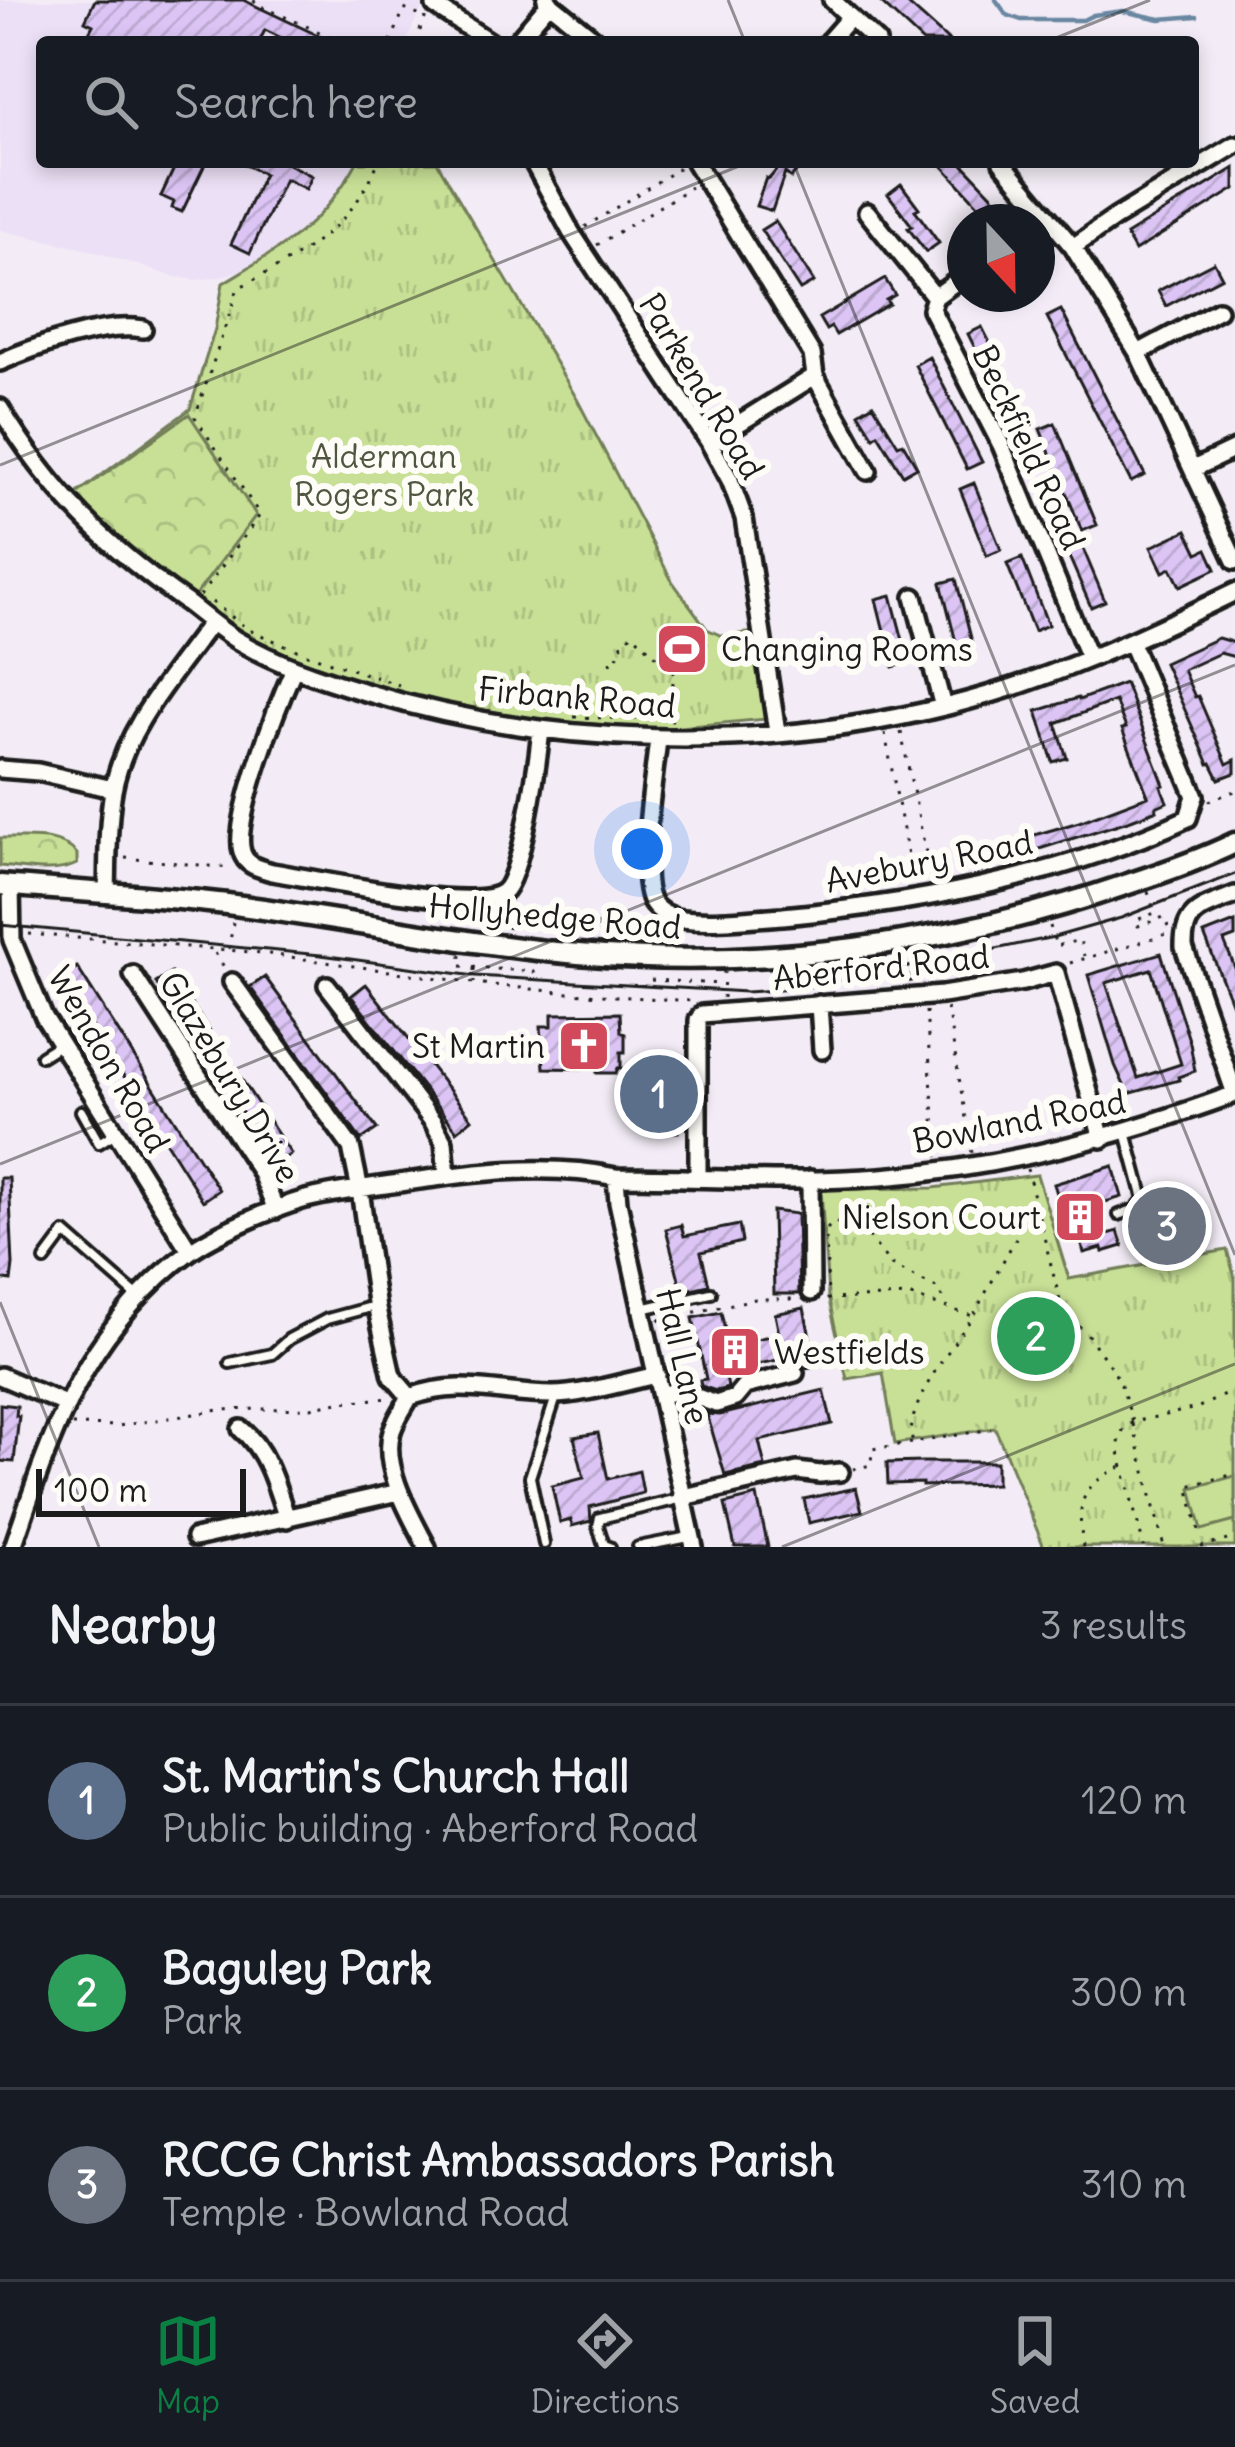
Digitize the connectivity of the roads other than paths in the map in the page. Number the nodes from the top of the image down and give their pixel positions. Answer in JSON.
{"nodes":[{"id":1,"x":832,"y":0,"type":"edge"},
{"id":2,"x":548,"y":1,"type":"edge"},
{"id":3,"x":430,"y":12,"type":"road end"},
{"id":4,"x":849,"y":18,"type":"junction"},
{"id":5,"x":478,"y":36,"type":"edge"},
{"id":6,"x":520,"y":36,"type":"edge"},
{"id":7,"x":588,"y":36,"type":"edge"},
{"id":8,"x":833,"y":36,"type":"edge"},
{"id":9,"x":870,"y":36,"type":"edge"},
{"id":10,"x":1235,"y":146,"type":"edge"},
{"id":11,"x":1199,"y":161,"type":"edge"},
{"id":12,"x":536,"y":168,"type":"edge"},
{"id":13,"x":701,"y":168,"type":"edge"},
{"id":14,"x":1006,"y":168,"type":"edge"},
{"id":15,"x":1181,"y":168,"type":"edge"},
{"id":16,"x":1031,"y":204,"type":"edge"},
{"id":17,"x":867,"y":212,"type":"dead end"},
{"id":18,"x":1055,"y":231,"type":"edge"},
{"id":19,"x":1073,"y":247,"type":"junction"},
{"id":20,"x":947,"y":288,"type":"edge"},
{"id":21,"x":935,"y":297,"type":"junction"},
{"id":22,"x":1218,"y":310,"type":"dead end"},
{"id":23,"x":142,"y":329,"type":"dead end"},
{"id":24,"x":1138,"y":353,"type":"junction"},
{"id":25,"x":0,"y":362,"type":"edge"},
{"id":26,"x":815,"y":376,"type":"junction"},
{"id":27,"x":0,"y":409,"type":"edge"},
{"id":28,"x":709,"y":442,"type":"junction"},
{"id":29,"x":1235,"y":449,"type":"edge"},
{"id":30,"x":1193,"y":469,"type":"junction"},
{"id":31,"x":868,"y":471,"type":"dead end"},
{"id":32,"x":1233,"y":552,"type":"edge"},
{"id":33,"x":1235,"y":592,"type":"edge"},
{"id":34,"x":914,"y":597,"type":"dead end"},
{"id":35,"x":212,"y":622,"type":"junction"},
{"id":36,"x":1131,"y":643,"type":"junction"},
{"id":37,"x":1089,"y":658,"type":"junction"},
{"id":38,"x":293,"y":668,"type":"junction"},
{"id":39,"x":943,"y":707,"type":"junction"},
{"id":40,"x":541,"y":730,"type":"junction"},
{"id":41,"x":777,"y":732,"type":"junction"},
{"id":42,"x":666,"y":739,"type":"junction"},
{"id":43,"x":0,"y":770,"type":"edge"},
{"id":44,"x":113,"y":789,"type":"junction"},
{"id":45,"x":1235,"y":842,"type":"edge"},
{"id":46,"x":5,"y":885,"type":"edge"},
{"id":47,"x":107,"y":894,"type":"junction"},
{"id":48,"x":1235,"y":895,"type":"edge"},
{"id":49,"x":7,"y":939,"type":"edge"},
{"id":50,"x":133,"y":975,"type":"dead end"},
{"id":51,"x":232,"y":982,"type":"road end"},
{"id":52,"x":327,"y":985,"type":"dead end"},
{"id":53,"x":819,"y":1004,"type":"junction"},
{"id":54,"x":61,"y":1043,"type":"junction"},
{"id":55,"x":822,"y":1051,"type":"dead end"},
{"id":56,"x":41,"y":1056,"type":"dead end"},
{"id":57,"x":1235,"y":1094,"type":"edge"},
{"id":58,"x":81,"y":1112,"type":"dead end"},
{"id":59,"x":116,"y":1132,"type":"junction"},
{"id":60,"x":1126,"y":1132,"type":"junction"},
{"id":61,"x":1102,"y":1139,"type":"junction"},
{"id":62,"x":447,"y":1176,"type":"junction"},
{"id":63,"x":616,"y":1177,"type":"junction"},
{"id":64,"x":698,"y":1177,"type":"junction"},
{"id":65,"x":810,"y":1179,"type":"junction"},
{"id":66,"x":360,"y":1190,"type":"junction"},
{"id":67,"x":276,"y":1210,"type":"junction"},
{"id":68,"x":1119,"y":1215,"type":"dead end"},
{"id":69,"x":190,"y":1251,"type":"junction"},
{"id":70,"x":45,"y":1259,"type":"dead end"},
{"id":71,"x":711,"y":1293,"type":"dead end"},
{"id":72,"x":810,"y":1296,"type":"road end"},
{"id":73,"x":140,"y":1298,"type":"junction"},
{"id":74,"x":376,"y":1305,"type":"junction"},
{"id":75,"x":644,"y":1316,"type":"junction"},
{"id":76,"x":230,"y":1363,"type":"dead end"},
{"id":77,"x":795,"y":1373,"type":"dead end"},
{"id":78,"x":657,"y":1375,"type":"junction"},
{"id":79,"x":0,"y":1376,"type":"edge"},
{"id":80,"x":661,"y":1393,"type":"junction"},
{"id":81,"x":556,"y":1396,"type":"junction"},
{"id":82,"x":410,"y":1397,"type":"junction"},
{"id":83,"x":67,"y":1405,"type":"junction"},
{"id":84,"x":241,"y":1429,"type":"dead end"},
{"id":85,"x":840,"y":1472,"type":"road end"},
{"id":86,"x":399,"y":1492,"type":"junction"},
{"id":87,"x":684,"y":1497,"type":"junction"},
{"id":88,"x":287,"y":1519,"type":"junction"},
{"id":89,"x":195,"y":1538,"type":"dead end"},
{"id":90,"x":693,"y":1542,"type":"edge"},
{"id":91,"x":544,"y":1544,"type":"edge"},
{"id":92,"x":14,"y":1547,"type":"edge"},
{"id":93,"x":427,"y":1547,"type":"edge"},
{"id":94,"x":610,"y":1547,"type":"edge"},
{"id":95,"x":638,"y":1547,"type":"edge"}],
"edges":[{"from":1,"to":4,"type":"street"},
{"from":2,"to":6,"type":"street"},
{"from":2,"to":7,"type":"street"},
{"from":3,"to":5,"type":"street"},
{"from":4,"to":8,"type":"street"},
{"from":4,"to":9,"type":"street"},
{"from":10,"to":11,"type":"street"},
{"from":12,"to":28,"type":"street","name":"Parkend Road"},
{"from":13,"to":26,"type":"street"},
{"from":14,"to":16,"type":"street"},
{"from":15,"to":19,"type":"street"},
{"from":17,"to":21,"type":"street"},
{"from":18,"to":19,"type":"street"},
{"from":19,"to":24,"type":"street"},
{"from":20,"to":21,"type":"street"},
{"from":21,"to":37,"type":"street","name":"Beckfield Road"},
{"from":22,"to":24,"type":"street"},
{"from":23,"to":25,"type":"street"},
{"from":24,"to":30,"type":"street"},
{"from":26,"to":28,"type":"street"},
{"from":26,"to":31,"type":"street"},
{"from":27,"to":35,"type":"street","name":"Firbank Road"},
{"from":28,"to":41,"type":"street","name":"Parkend Road"},
{"from":29,"to":30,"type":"street"},
{"from":30,"to":32,"type":"street"},
{"from":33,"to":36,"type":"street","name":"Firbank Road"},
{"from":34,"to":39,"type":"street"},
{"from":35,"to":38,"type":"street","name":"Firbank Road"},
{"from":35,"to":44,"type":"street"},
{"from":36,"to":37,"type":"street","name":"Firbank Road"},
{"from":36,"to":42,"type":"street","name":"Avebury Road"},
{"from":37,"to":39,"type":"street","name":"Firbank Road"},
{"from":38,"to":40,"type":"street","name":"Firbank Road"},
{"from":38,"to":40,"type":"street"},
{"from":39,"to":41,"type":"street","name":"Firbank Road"},
{"from":40,"to":42,"type":"street","name":"Firbank Road"},
{"from":41,"to":42,"type":"street","name":"Firbank Road"},
{"from":43,"to":44,"type":"street"},
{"from":44,"to":47,"type":"street"},
{"from":45,"to":47,"type":"street","name":"Hollyhedge Road"},
{"from":46,"to":47,"type":"street","name":"Hollyhedge Road"},
{"from":46,"to":49,"type":"street","name":"Wendon Road"},
{"from":48,"to":57,"type":"street"},
{"from":49,"to":54,"type":"street","name":"Wendon Road"},
{"from":50,"to":67,"type":"street","name":"Glazebury Drive"},
{"from":51,"to":66,"type":"street"},
{"from":52,"to":62,"type":"street"},
{"from":53,"to":55,"type":"street"},
{"from":53,"to":61,"type":"street","name":"Aberford Road"},
{"from":53,"to":64,"type":"street","name":"Aberford Road"},
{"from":54,"to":56,"type":"lane"},
{"from":54,"to":59,"type":"street","name":"Wendon Road"},
{"from":57,"to":60,"type":"street","name":"Bowland Road"},
{"from":58,"to":59,"type":"lane"},
{"from":59,"to":69,"type":"street","name":"Wendon Road"},
{"from":60,"to":61,"type":"street","name":"Bowland Road"},
{"from":60,"to":68,"type":"lane"},
{"from":61,"to":65,"type":"street","name":"Bowland Road"},
{"from":62,"to":63,"type":"street","name":"Bowland Road"},
{"from":62,"to":66,"type":"street","name":"Bowland Road"},
{"from":63,"to":64,"type":"street","name":"Bowland Road"},
{"from":63,"to":75,"type":"street","name":"Hall Lane"},
{"from":64,"to":65,"type":"street","name":"Bowland Road"},
{"from":65,"to":72,"type":"street"},
{"from":66,"to":67,"type":"street","name":"Bowland Road"},
{"from":66,"to":74,"type":"street"},
{"from":67,"to":69,"type":"street","name":"Bowland Road"},
{"from":69,"to":73,"type":"street","name":"Bowland Road"},
{"from":70,"to":73,"type":"lane"},
{"from":71,"to":75,"type":"lane"},
{"from":73,"to":83,"type":"street","name":"Bowland Road"},
{"from":74,"to":76,"type":"lane"},
{"from":74,"to":82,"type":"street"},
{"from":75,"to":78,"type":"street","name":"Hall Lane"},
{"from":77,"to":80,"type":"street"},
{"from":78,"to":80,"type":"street","name":"Hall Lane"},
{"from":78,"to":81,"type":"street"},
{"from":79,"to":83,"type":"street"},
{"from":80,"to":87,"type":"street","name":"Hall Lane"},
{"from":81,"to":82,"type":"street"},
{"from":81,"to":91,"type":"lane"},
{"from":82,"to":86,"type":"street"},
{"from":83,"to":92,"type":"street","name":"Bowland Road"},
{"from":84,"to":88,"type":"street"},
{"from":85,"to":87,"type":"street"},
{"from":86,"to":88,"type":"street"},
{"from":86,"to":93,"type":"street"},
{"from":87,"to":90,"type":"street","name":"Hall Lane"},
{"from":87,"to":94,"type":"lane"},
{"from":88,"to":89,"type":"street"},
{"from":90,"to":95,"type":"lane"}]}
